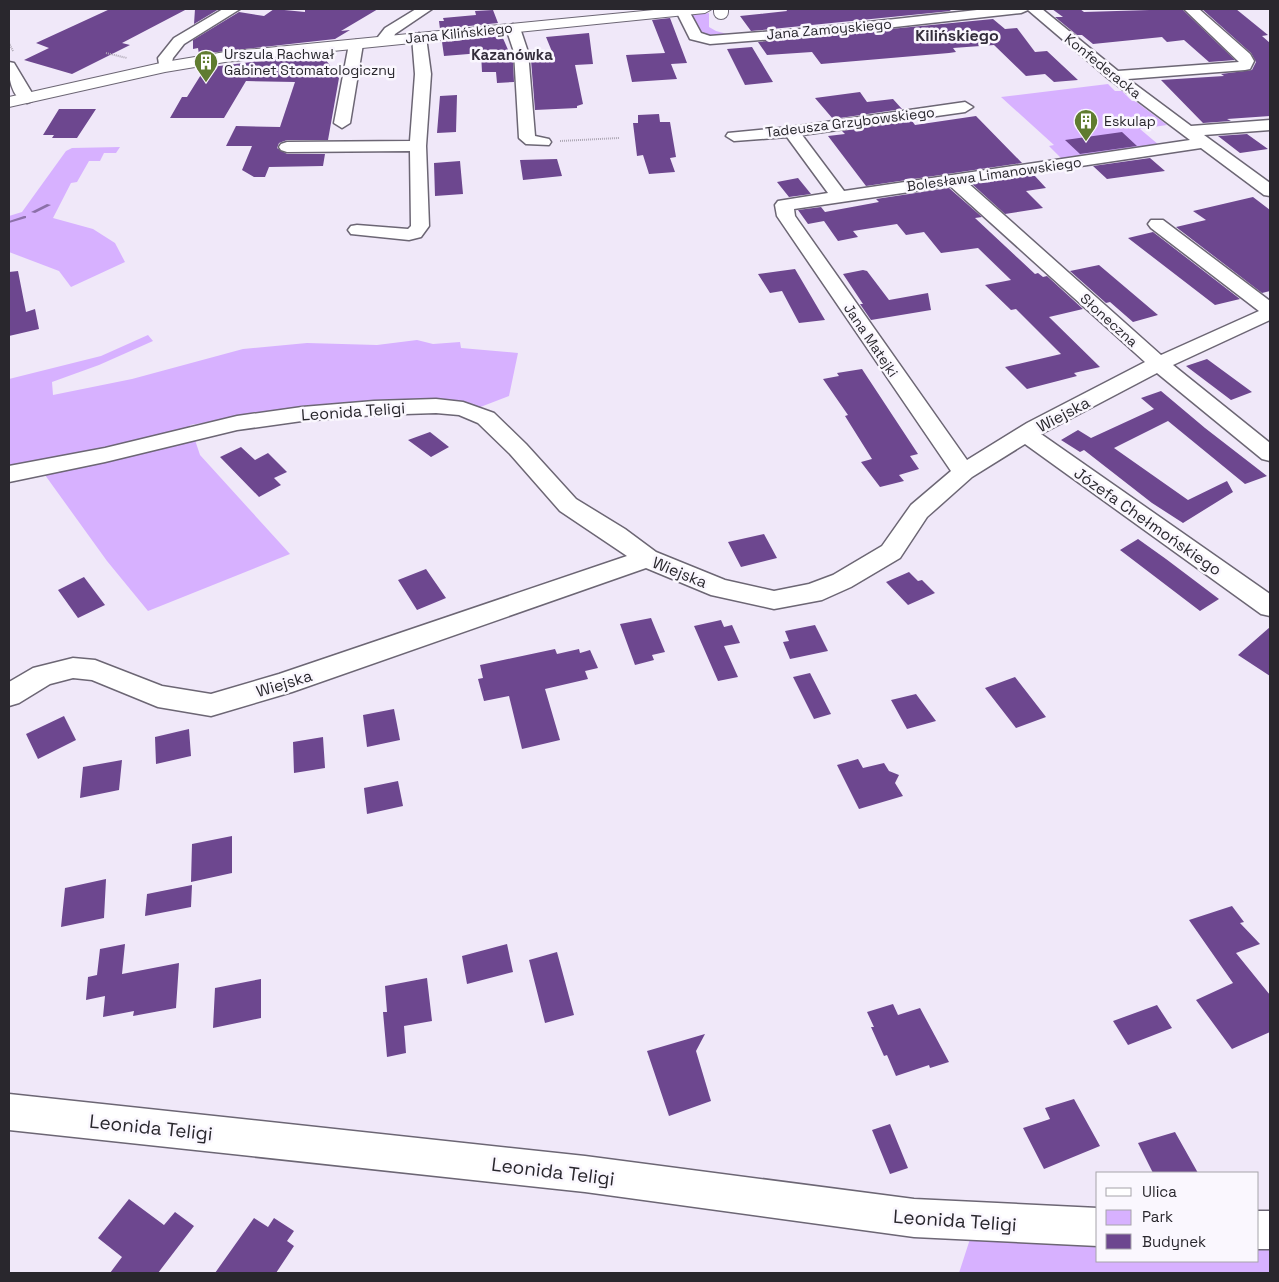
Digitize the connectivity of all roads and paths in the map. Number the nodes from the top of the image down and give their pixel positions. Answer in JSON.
{"nodes":[{"id":1,"x":232,"y":9,"type":"edge"},
{"id":2,"x":425,"y":9,"type":"edge"},
{"id":3,"x":1021,"y":9,"type":"edge"},
{"id":4,"x":1034,"y":9,"type":"edge"},
{"id":5,"x":1191,"y":9,"type":"edge"},
{"id":6,"x":694,"y":10,"type":"edge"},
{"id":7,"x":513,"y":28,"type":"junction"},
{"id":8,"x":419,"y":37,"type":"junction"},
{"id":9,"x":386,"y":41,"type":"junction"},
{"id":10,"x":356,"y":44,"type":"junction"},
{"id":11,"x":9,"y":66,"type":"edge"},
{"id":12,"x":165,"y":67,"type":"junction"},
{"id":13,"x":1114,"y":76,"type":"junction"},
{"id":14,"x":27,"y":98,"type":"junction"},
{"id":15,"x":9,"y":102,"type":"edge"},
{"id":16,"x":965,"y":107,"type":"dead end"},
{"id":17,"x":342,"y":123,"type":"dead end"},
{"id":18,"x":1270,"y":125,"type":"edge"},
{"id":19,"x":1186,"y":131,"type":"junction"},
{"id":20,"x":791,"y":132,"type":"junction"},
{"id":21,"x":734,"y":136,"type":"dead end"},
{"id":22,"x":619,"y":138,"type":"dead end"},
{"id":23,"x":535,"y":140,"type":"joint"},
{"id":24,"x":1204,"y":144,"type":"junction"},
{"id":25,"x":418,"y":146,"type":"junction"},
{"id":26,"x":287,"y":148,"type":"dead end"},
{"id":27,"x":954,"y":180,"type":"junction"},
{"id":28,"x":1270,"y":191,"type":"edge"},
{"id":29,"x":840,"y":197,"type":"junction"},
{"id":30,"x":784,"y":205,"type":"joint"},
{"id":31,"x":1157,"y":224,"type":"dead end"},
{"id":32,"x":357,"y":230,"type":"dead end"},
{"id":33,"x":1270,"y":311,"type":"edge"},
{"id":34,"x":1158,"y":364,"type":"junction"},
{"id":35,"x":1026,"y":434,"type":"junction"},
{"id":36,"x":1270,"y":454,"type":"edge"},
{"id":37,"x":964,"y":472,"type":"junction"},
{"id":38,"x":9,"y":474,"type":"edge"},
{"id":39,"x":647,"y":558,"type":"junction"},
{"id":40,"x":1270,"y":607,"type":"edge"},
{"id":41,"x":9,"y":695,"type":"edge"},
{"id":42,"x":9,"y":1112,"type":"edge"},
{"id":43,"x":1096,"y":1227,"type":"edge"}],
"edges":[{"from":1,"to":12,"type":"street"},
{"from":2,"to":9,"type":"street"},
{"from":3,"to":6,"type":"street","name":"Jana Zamoyskiego"},
{"from":4,"to":13,"type":"street","name":"Konfederacka"},
{"from":5,"to":13,"type":"street"},
{"from":6,"to":7,"type":"street","name":"Jana Kilińskiego"},
{"from":7,"to":8,"type":"street","name":"Jana Kilińskiego"},
{"from":7,"to":23,"type":"street"},
{"from":8,"to":9,"type":"street","name":"Jana Kilińskiego"},
{"from":8,"to":25,"type":"street"},
{"from":9,"to":10,"type":"street","name":"Jana Kilińskiego"},
{"from":10,"to":12,"type":"street","name":"Jana Kilińskiego"},
{"from":10,"to":17,"type":"street"},
{"from":11,"to":14,"type":"street"},
{"from":12,"to":14,"type":"street","name":"Jana Kilińskiego"},
{"from":13,"to":19,"type":"street","name":"Konfederacka"},
{"from":14,"to":15,"type":"street","name":"Jana Kilińskiego"},
{"from":16,"to":20,"type":"street","name":"Tadeusza Grzybowskiego"},
{"from":18,"to":19,"type":"street"},
{"from":19,"to":24,"type":"street","name":"Konfederacka"},
{"from":20,"to":21,"type":"street","name":"Tadeusza Grzybowskiego"},
{"from":20,"to":29,"type":"street"},
{"from":22,"to":23,"type":"path"},
{"from":24,"to":27,"type":"street","name":"Bolesława Limanowskiego"},
{"from":24,"to":28,"type":"street","name":"Konfederacka"},
{"from":25,"to":26,"type":"street"},
{"from":25,"to":32,"type":"street"},
{"from":27,"to":29,"type":"street","name":"Bolesława Limanowskiego"},
{"from":27,"to":34,"type":"street","name":"Słoneczna"},
{"from":29,"to":30,"type":"street","name":"Bolesława Limanowskiego"},
{"from":30,"to":37,"type":"street","name":"Jana Matejki"},
{"from":31,"to":33,"type":"street"},
{"from":33,"to":34,"type":"street","name":"Wiejska"},
{"from":34,"to":35,"type":"street","name":"Wiejska"},
{"from":34,"to":36,"type":"street","name":"Słoneczna"},
{"from":35,"to":37,"type":"street","name":"Wiejska"},
{"from":35,"to":40,"type":"street","name":"Józefa Chełmońskiego"},
{"from":37,"to":39,"type":"street","name":"Wiejska"},
{"from":38,"to":39,"type":"street","name":"Leonida Teligi"},
{"from":39,"to":41,"type":"street","name":"Wiejska"},
{"from":42,"to":43,"type":"street","name":"Leonida Teligi"}]}
